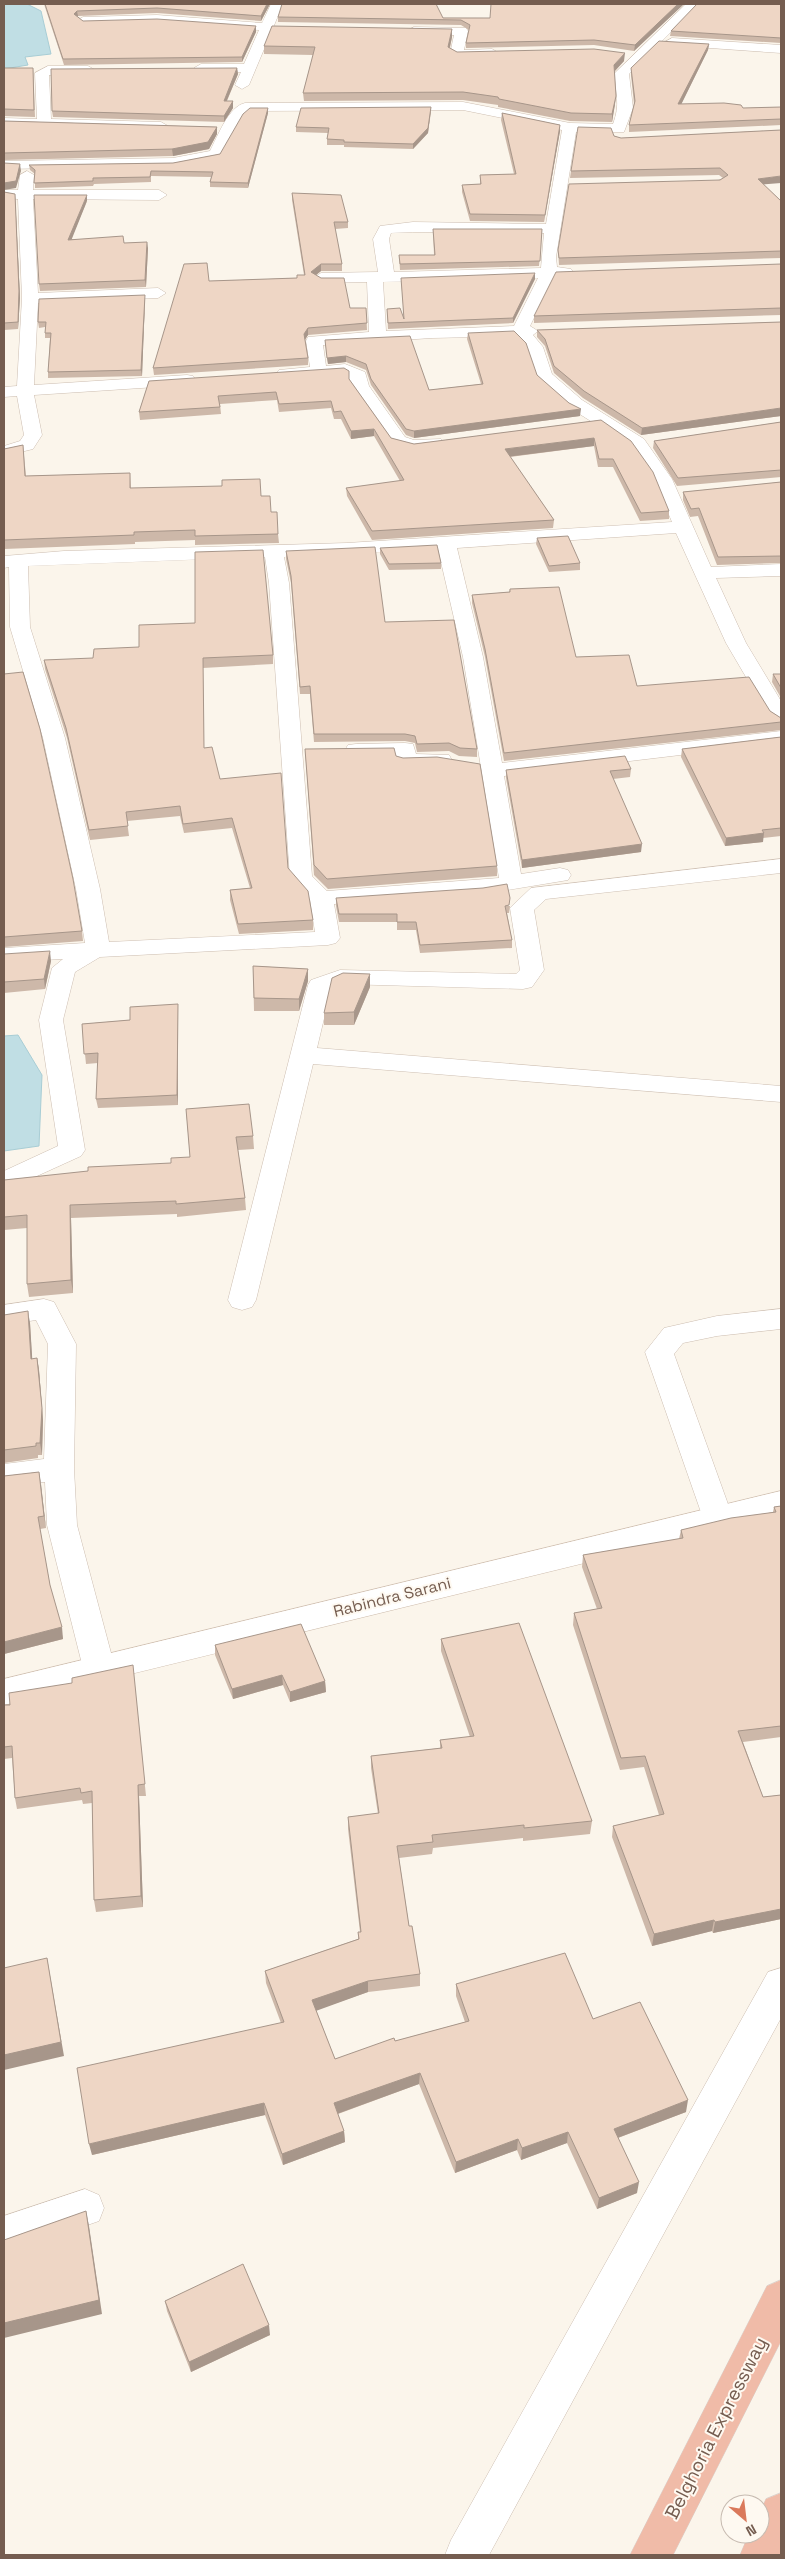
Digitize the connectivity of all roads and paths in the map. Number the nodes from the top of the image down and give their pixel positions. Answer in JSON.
{"nodes":[{"id":1,"x":132,"y":4,"type":"edge"},
{"id":2,"x":277,"y":4,"type":"edge"},
{"id":3,"x":693,"y":4,"type":"edge"},
{"id":4,"x":141,"y":19,"type":"junction"},
{"id":5,"x":83,"y":21,"type":"edge"},
{"id":6,"x":271,"y":28,"type":"junction"},
{"id":7,"x":398,"y":31,"type":"edge"},
{"id":8,"x":656,"y":41,"type":"junction"},
{"id":9,"x":781,"y":49,"type":"edge"},
{"id":10,"x":504,"y":52,"type":"edge"},
{"id":11,"x":623,"y":55,"type":"edge"},
{"id":12,"x":638,"y":57,"type":"junction"},
{"id":13,"x":250,"y":68,"type":"junction"},
{"id":14,"x":106,"y":69,"type":"edge"},
{"id":15,"x":182,"y":69,"type":"edge"},
{"id":16,"x":245,"y":107,"type":"junction"},
{"id":17,"x":4,"y":122,"type":"edge"},
{"id":18,"x":44,"y":122,"type":"junction"},
{"id":19,"x":171,"y":126,"type":"edge"},
{"id":20,"x":570,"y":127,"type":"junction"},
{"id":21,"x":210,"y":128,"type":"edge"},
{"id":22,"x":230,"y":128,"type":"junction"},
{"id":23,"x":4,"y":165,"type":"edge"},
{"id":24,"x":29,"y":165,"type":"junction"},
{"id":25,"x":4,"y":194,"type":"edge"},
{"id":26,"x":25,"y":194,"type":"junction"},
{"id":27,"x":159,"y":195,"type":"dead end"},
{"id":28,"x":553,"y":229,"type":"junction"},
{"id":29,"x":549,"y":272,"type":"junction"},
{"id":30,"x":579,"y":272,"type":"edge"},
{"id":31,"x":381,"y":277,"type":"junction"},
{"id":32,"x":321,"y":278,"type":"edge"},
{"id":33,"x":158,"y":293,"type":"dead end"},
{"id":34,"x":30,"y":298,"type":"junction"},
{"id":35,"x":549,"y":330,"type":"edge"},
{"id":36,"x":520,"y":331,"type":"junction"},
{"id":37,"x":378,"y":337,"type":"junction"},
{"id":38,"x":319,"y":372,"type":"junction"},
{"id":39,"x":270,"y":375,"type":"edge"},
{"id":40,"x":201,"y":379,"type":"edge"},
{"id":41,"x":25,"y":391,"type":"junction"},
{"id":42,"x":4,"y":392,"type":"edge"},
{"id":43,"x":604,"y":420,"type":"junction"},
{"id":44,"x":576,"y":423,"type":"edge"},
{"id":45,"x":450,"y":441,"type":"edge"},
{"id":46,"x":657,"y":441,"type":"edge"},
{"id":47,"x":638,"y":444,"type":"junction"},
{"id":48,"x":4,"y":451,"type":"edge"},
{"id":49,"x":688,"y":492,"type":"edge"},
{"id":50,"x":669,"y":494,"type":"junction"},
{"id":51,"x":683,"y":527,"type":"junction"},
{"id":52,"x":446,"y":543,"type":"junction"},
{"id":53,"x":274,"y":552,"type":"junction"},
{"id":54,"x":11,"y":561,"type":"edge"},
{"id":55,"x":781,"y":570,"type":"edge"},
{"id":56,"x":704,"y":574,"type":"junction"},
{"id":57,"x":781,"y":673,"type":"edge"},
{"id":58,"x":756,"y":676,"type":"junction"},
{"id":59,"x":781,"y":718,"type":"edge"},
{"id":60,"x":781,"y":737,"type":"edge"},
{"id":61,"x":338,"y":750,"type":"edge"},
{"id":62,"x":479,"y":766,"type":"junction"},
{"id":63,"x":781,"y":848,"type":"edge"},
{"id":64,"x":781,"y":866,"type":"edge"},
{"id":65,"x":511,"y":883,"type":"junction"},
{"id":66,"x":321,"y":898,"type":"junction"},
{"id":67,"x":98,"y":948,"type":"junction"},
{"id":68,"x":4,"y":955,"type":"edge"},
{"id":69,"x":302,"y":1055,"type":"junction"},
{"id":70,"x":781,"y":1094,"type":"edge"},
{"id":71,"x":4,"y":1182,"type":"edge"},
{"id":72,"x":242,"y":1300,"type":"dead end"},
{"id":73,"x":4,"y":1315,"type":"edge"},
{"id":74,"x":781,"y":1319,"type":"edge"},
{"id":75,"x":59,"y":1469,"type":"junction"},
{"id":76,"x":4,"y":1475,"type":"edge"},
{"id":77,"x":781,"y":1503,"type":"edge"},
{"id":78,"x":718,"y":1518,"type":"junction"},
{"id":79,"x":99,"y":1668,"type":"junction"},
{"id":80,"x":4,"y":1692,"type":"edge"},
{"id":81,"x":781,"y":1984,"type":"edge"},
{"id":82,"x":85,"y":2208,"type":"dead end"},
{"id":83,"x":4,"y":2235,"type":"edge"},
{"id":84,"x":781,"y":2300,"type":"edge"},
{"id":85,"x":781,"y":2514,"type":"edge"},
{"id":86,"x":466,"y":2555,"type":"edge"},
{"id":87,"x":651,"y":2555,"type":"edge"},
{"id":88,"x":762,"y":2555,"type":"edge"}],
"edges":[{"from":1,"to":4,"type":"street"},
{"from":2,"to":6,"type":"street"},
{"from":3,"to":8,"type":"street"},
{"from":4,"to":5,"type":"street"},
{"from":4,"to":6,"type":"street"},
{"from":6,"to":13,"type":"street"},
{"from":7,"to":10,"type":"street"},
{"from":8,"to":9,"type":"street"},
{"from":8,"to":12,"type":"street"},
{"from":11,"to":12,"type":"street"},
{"from":12,"to":20,"type":"street"},
{"from":13,"to":15,"type":"street"},
{"from":13,"to":16,"type":"street"},
{"from":14,"to":18,"type":"street"},
{"from":16,"to":20,"type":"street"},
{"from":16,"to":22,"type":"street"},
{"from":17,"to":18,"type":"street"},
{"from":18,"to":19,"type":"street"},
{"from":20,"to":28,"type":"street"},
{"from":21,"to":22,"type":"street"},
{"from":22,"to":24,"type":"street"},
{"from":23,"to":24,"type":"street"},
{"from":24,"to":26,"type":"street"},
{"from":25,"to":26,"type":"street"},
{"from":26,"to":27,"type":"street"},
{"from":26,"to":34,"type":"street"},
{"from":28,"to":29,"type":"street"},
{"from":28,"to":31,"type":"street"},
{"from":29,"to":30,"type":"street"},
{"from":29,"to":31,"type":"street"},
{"from":29,"to":36,"type":"street"},
{"from":31,"to":32,"type":"street"},
{"from":31,"to":37,"type":"street"},
{"from":33,"to":34,"type":"street"},
{"from":34,"to":41,"type":"street"},
{"from":35,"to":36,"type":"street"},
{"from":36,"to":37,"type":"street"},
{"from":36,"to":43,"type":"street"},
{"from":37,"to":38,"type":"street"},
{"from":38,"to":39,"type":"street"},
{"from":38,"to":45,"type":"street"},
{"from":40,"to":41,"type":"street"},
{"from":41,"to":42,"type":"street"},
{"from":41,"to":48,"type":"street"},
{"from":43,"to":44,"type":"street"},
{"from":43,"to":47,"type":"street"},
{"from":46,"to":47,"type":"street"},
{"from":47,"to":50,"type":"street"},
{"from":49,"to":50,"type":"street"},
{"from":50,"to":51,"type":"street"},
{"from":51,"to":52,"type":"street"},
{"from":51,"to":56,"type":"street"},
{"from":52,"to":53,"type":"street"},
{"from":52,"to":62,"type":"street"},
{"from":53,"to":54,"type":"street"},
{"from":53,"to":66,"type":"street"},
{"from":54,"to":67,"type":"street"},
{"from":55,"to":56,"type":"street"},
{"from":56,"to":58,"type":"street"},
{"from":57,"to":58,"type":"street"},
{"from":58,"to":59,"type":"street"},
{"from":60,"to":62,"type":"street"},
{"from":61,"to":62,"type":"street"},
{"from":62,"to":65,"type":"street"},
{"from":63,"to":65,"type":"street"},
{"from":64,"to":69,"type":"street"},
{"from":65,"to":66,"type":"street"},
{"from":66,"to":67,"type":"street"},
{"from":67,"to":68,"type":"street"},
{"from":67,"to":71,"type":"street"},
{"from":69,"to":70,"type":"street"},
{"from":69,"to":72,"type":"street"},
{"from":73,"to":75,"type":"street"},
{"from":74,"to":78,"type":"street"},
{"from":75,"to":76,"type":"street"},
{"from":75,"to":79,"type":"street"},
{"from":77,"to":78,"type":"street","name":"Rabindra Sarani"},
{"from":78,"to":79,"type":"street","name":"Rabindra Sarani"},
{"from":79,"to":80,"type":"street","name":"Rabindra Sarani"},
{"from":81,"to":86,"type":"street"},
{"from":82,"to":83,"type":"street"},
{"from":84,"to":87,"type":"highway","name":"Belghoria Expressway"},
{"from":85,"to":88,"type":"highway"}]}
